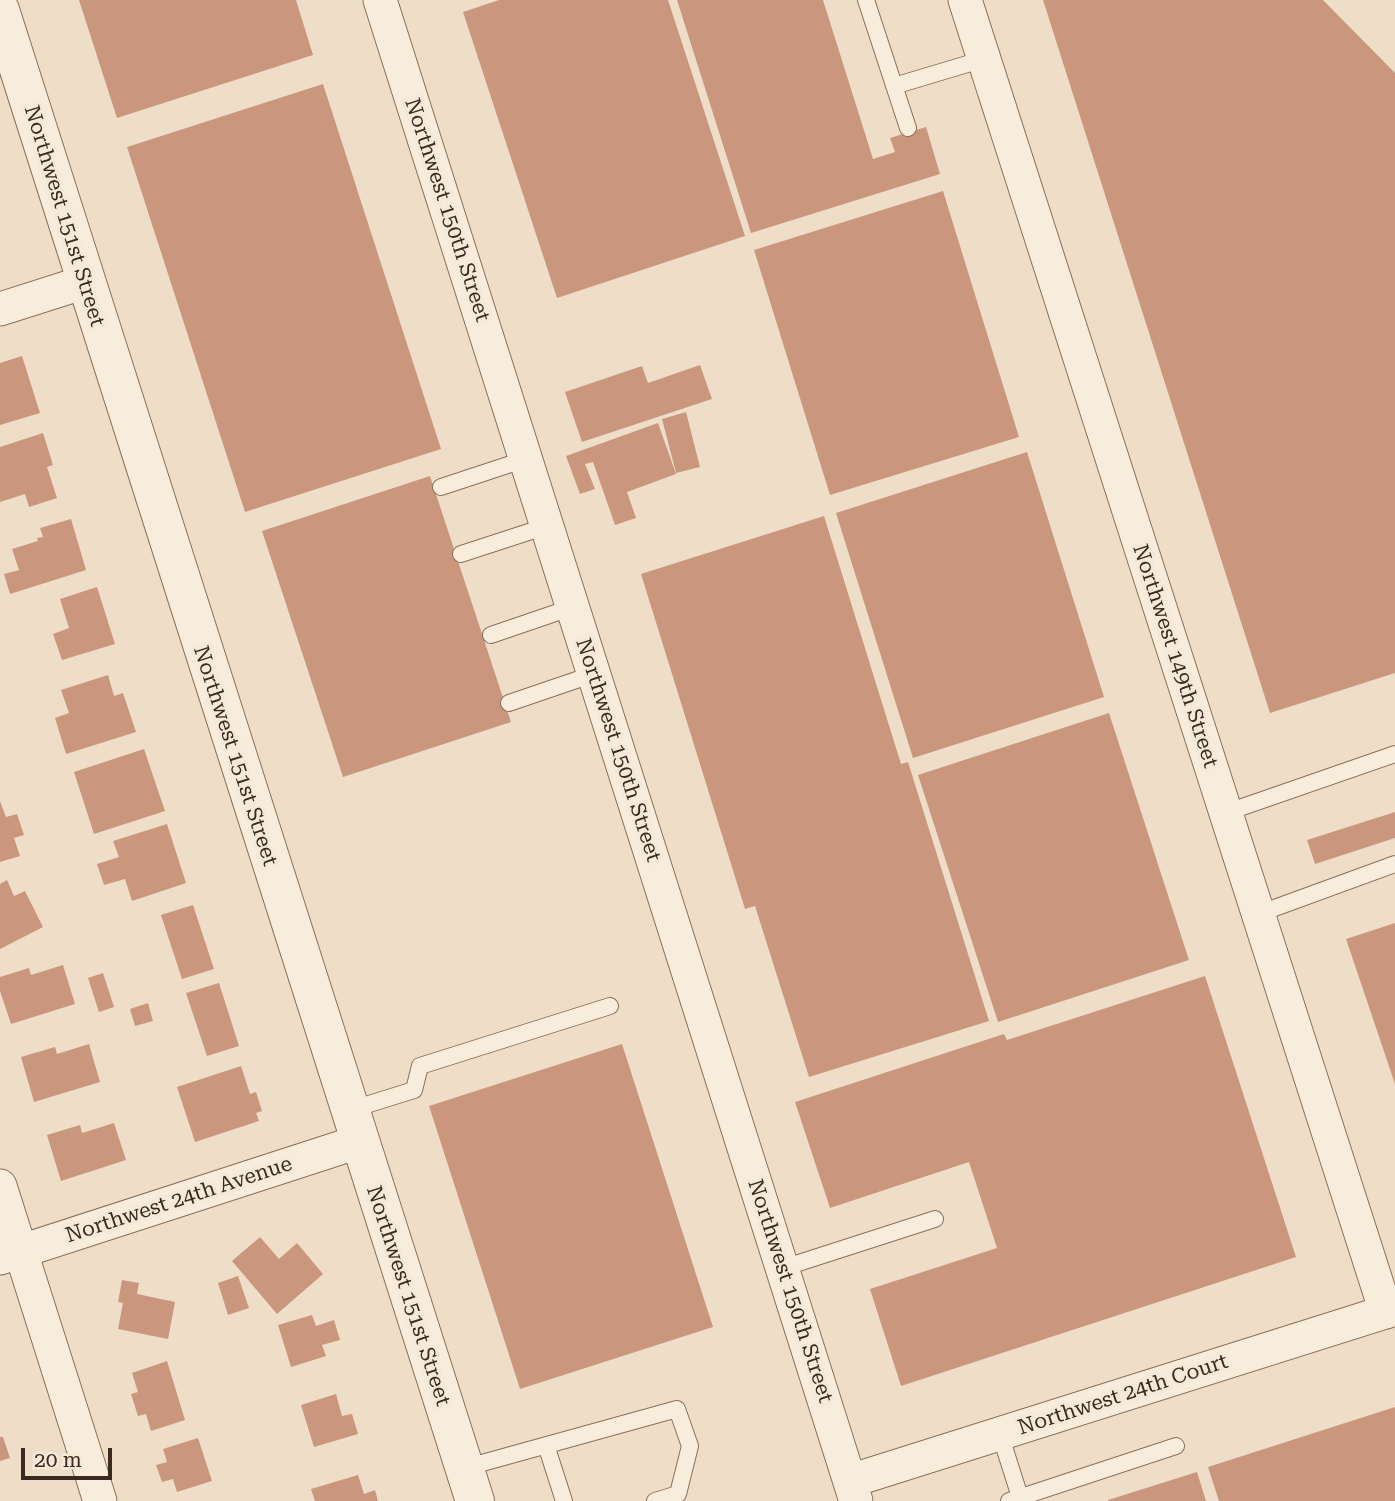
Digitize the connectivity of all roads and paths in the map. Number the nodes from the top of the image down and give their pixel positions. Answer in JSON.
{"nodes":[{"id":1,"x":380,"y":0,"type":"edge"},
{"id":2,"x":866,"y":0,"type":"edge"},
{"id":3,"x":965,"y":0,"type":"edge"},
{"id":4,"x":0,"y":10,"type":"edge"},
{"id":5,"x":984,"y":59,"type":"junction"},
{"id":6,"x":894,"y":86,"type":"junction"},
{"id":7,"x":908,"y":128,"type":"dead end"},
{"id":8,"x":85,"y":282,"type":"junction"},
{"id":9,"x":0,"y":309,"type":"edge"},
{"id":10,"x":526,"y":458,"type":"junction"},
{"id":11,"x":441,"y":487,"type":"dead end"},
{"id":12,"x":547,"y":526,"type":"junction"},
{"id":13,"x":461,"y":554,"type":"dead end"},
{"id":14,"x":573,"y":607,"type":"junction"},
{"id":15,"x":491,"y":635,"type":"dead end"},
{"id":16,"x":594,"y":674,"type":"junction"},
{"id":17,"x":509,"y":703,"type":"dead end"},
{"id":18,"x":1395,"y":754,"type":"edge"},
{"id":19,"x":1225,"y":813,"type":"junction"},
{"id":20,"x":1395,"y":864,"type":"edge"},
{"id":21,"x":1258,"y":915,"type":"junction"},
{"id":22,"x":610,"y":1006,"type":"dead end"},
{"id":23,"x":353,"y":1126,"type":"junction"},
{"id":24,"x":0,"y":1186,"type":"edge"},
{"id":25,"x":935,"y":1219,"type":"dead end"},
{"id":26,"x":10,"y":1254,"type":"edge"},
{"id":27,"x":783,"y":1268,"type":"junction"},
{"id":28,"x":1390,"y":1310,"type":"edge"},
{"id":29,"x":1000,"y":1434,"type":"junction"},
{"id":30,"x":546,"y":1445,"type":"junction"},
{"id":31,"x":1176,"y":1446,"type":"dead end"},
{"id":32,"x":469,"y":1484,"type":"edge"},
{"id":33,"x":853,"y":1491,"type":"edge"},
{"id":34,"x":1015,"y":1499,"type":"edge"},
{"id":35,"x":100,"y":1501,"type":"edge"},
{"id":36,"x":564,"y":1501,"type":"edge"},
{"id":37,"x":654,"y":1501,"type":"edge"}],
"edges":[{"from":1,"to":10,"type":"street","name":"Northwest 150th Street"},
{"from":2,"to":6,"type":"lane"},
{"from":3,"to":5,"type":"street","name":"Northwest 149th Street"},
{"from":4,"to":8,"type":"street","name":"Northwest 151st Street"},
{"from":5,"to":6,"type":"lane"},
{"from":5,"to":19,"type":"street","name":"Northwest 149th Street"},
{"from":6,"to":7,"type":"lane"},
{"from":8,"to":9,"type":"street"},
{"from":8,"to":23,"type":"street","name":"Northwest 151st Street"},
{"from":10,"to":11,"type":"lane"},
{"from":10,"to":12,"type":"street","name":"Northwest 150th Street"},
{"from":12,"to":13,"type":"lane"},
{"from":12,"to":14,"type":"street","name":"Northwest 150th Street"},
{"from":14,"to":15,"type":"lane"},
{"from":14,"to":16,"type":"street","name":"Northwest 150th Street"},
{"from":16,"to":17,"type":"lane"},
{"from":16,"to":27,"type":"street","name":"Northwest 150th Street"},
{"from":18,"to":19,"type":"lane"},
{"from":19,"to":21,"type":"street","name":"Northwest 149th Street"},
{"from":20,"to":21,"type":"lane"},
{"from":21,"to":28,"type":"street","name":"Northwest 149th Street"},
{"from":22,"to":23,"type":"lane"},
{"from":23,"to":26,"type":"street","name":"Northwest 24th Avenue"},
{"from":23,"to":32,"type":"street","name":"Northwest 151st Street"},
{"from":24,"to":26,"type":"street"},
{"from":25,"to":27,"type":"lane"},
{"from":26,"to":35,"type":"street"},
{"from":27,"to":33,"type":"street","name":"Northwest 150th Street"},
{"from":28,"to":29,"type":"street","name":"Northwest 24th Court"},
{"from":29,"to":33,"type":"street","name":"Northwest 24th Court"},
{"from":29,"to":34,"type":"lane"},
{"from":30,"to":32,"type":"lane"},
{"from":30,"to":36,"type":"lane"},
{"from":30,"to":37,"type":"lane"},
{"from":31,"to":34,"type":"lane"}]}
